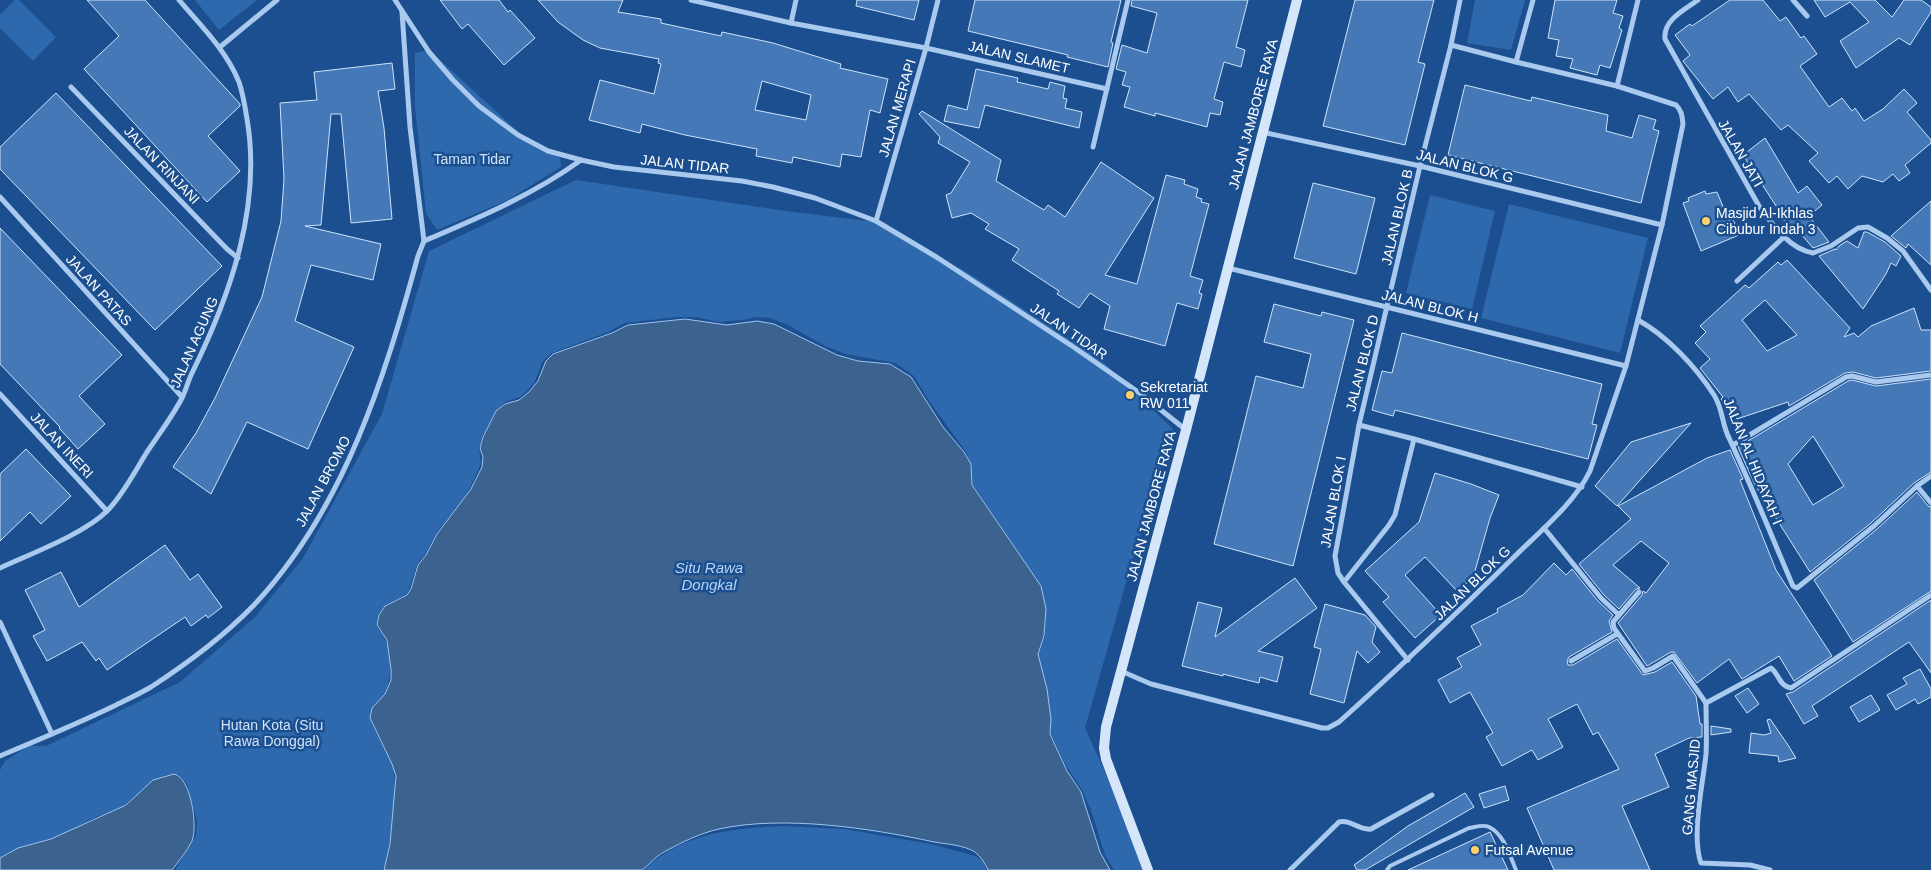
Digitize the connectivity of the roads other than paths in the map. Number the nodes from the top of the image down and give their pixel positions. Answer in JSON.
{"nodes":[{"id":1,"x":179,"y":0,"type":"edge"},
{"id":2,"x":277,"y":0,"type":"edge"},
{"id":3,"x":395,"y":0,"type":"edge"},
{"id":4,"x":691,"y":0,"type":"edge"},
{"id":5,"x":796,"y":0,"type":"edge"},
{"id":6,"x":938,"y":0,"type":"edge"},
{"id":7,"x":1128,"y":0,"type":"edge"},
{"id":8,"x":1297,"y":0,"type":"edge"},
{"id":9,"x":1460,"y":0,"type":"edge"},
{"id":10,"x":1533,"y":0,"type":"edge"},
{"id":11,"x":1638,"y":0,"type":"edge"},
{"id":12,"x":1698,"y":0,"type":"edge"},
{"id":13,"x":1793,"y":0,"type":"edge"},
{"id":14,"x":402,"y":12,"type":"junction"},
{"id":15,"x":1807,"y":16,"type":"dead end"},
{"id":16,"x":791,"y":23,"type":"junction"},
{"id":17,"x":1451,"y":45,"type":"junction"},
{"id":18,"x":220,"y":46,"type":"junction"},
{"id":19,"x":926,"y":48,"type":"junction"},
{"id":20,"x":1516,"y":62,"type":"junction"},
{"id":21,"x":1617,"y":86,"type":"junction"},
{"id":22,"x":71,"y":87,"type":"dead end"},
{"id":23,"x":1107,"y":89,"type":"junction"},
{"id":24,"x":1262,"y":132,"type":"junction"},
{"id":25,"x":1093,"y":147,"type":"dead end"},
{"id":26,"x":582,"y":160,"type":"junction"},
{"id":27,"x":1420,"y":166,"type":"junction"},
{"id":28,"x":0,"y":197,"type":"edge"},
{"id":29,"x":876,"y":221,"type":"junction"},
{"id":30,"x":1662,"y":225,"type":"junction"},
{"id":31,"x":1784,"y":237,"type":"junction"},
{"id":32,"x":424,"y":241,"type":"junction"},
{"id":33,"x":238,"y":258,"type":"junction"},
{"id":34,"x":1228,"y":268,"type":"junction"},
{"id":35,"x":1737,"y":281,"type":"dead end"},
{"id":36,"x":1931,"y":290,"type":"edge"},
{"id":37,"x":1388,"y":307,"type":"junction"},
{"id":38,"x":1638,"y":320,"type":"junction"},
{"id":39,"x":1626,"y":366,"type":"junction"},
{"id":40,"x":1931,"y":375,"type":"edge"},
{"id":41,"x":0,"y":394,"type":"edge"},
{"id":42,"x":182,"y":397,"type":"junction"},
{"id":43,"x":1359,"y":425,"type":"junction"},
{"id":44,"x":1186,"y":430,"type":"junction"},
{"id":45,"x":1414,"y":438,"type":"junction"},
{"id":46,"x":1733,"y":445,"type":"junction"},
{"id":47,"x":1931,"y":476,"type":"edge"},
{"id":48,"x":1917,"y":486,"type":"junction"},
{"id":49,"x":1582,"y":487,"type":"junction"},
{"id":50,"x":1931,"y":503,"type":"edge"},
{"id":51,"x":107,"y":511,"type":"junction"},
{"id":52,"x":1544,"y":528,"type":"junction"},
{"id":53,"x":0,"y":568,"type":"edge"},
{"id":54,"x":1344,"y":582,"type":"junction"},
{"id":55,"x":1640,"y":592,"type":"dead end"},
{"id":56,"x":1930,"y":596,"type":"edge"},
{"id":57,"x":1619,"y":615,"type":"junction"},
{"id":58,"x":0,"y":622,"type":"edge"},
{"id":59,"x":1618,"y":634,"type":"junction"},
{"id":60,"x":1408,"y":660,"type":"junction"},
{"id":61,"x":1571,"y":661,"type":"dead end"},
{"id":62,"x":1121,"y":671,"type":"junction"},
{"id":63,"x":1706,"y":703,"type":"junction"},
{"id":64,"x":52,"y":734,"type":"junction"},
{"id":65,"x":0,"y":756,"type":"edge"},
{"id":66,"x":1432,"y":795,"type":"dead end"},
{"id":67,"x":1148,"y":870,"type":"edge"},
{"id":68,"x":1290,"y":870,"type":"edge"},
{"id":69,"x":1387,"y":870,"type":"edge"},
{"id":70,"x":1516,"y":870,"type":"edge"},
{"id":71,"x":1770,"y":870,"type":"edge"}],
"edges":[{"from":1,"to":18,"type":"street","name":"JALAN AGUNG"},
{"from":2,"to":18,"type":"street"},
{"from":3,"to":14,"type":"street","name":"JALAN TIDAR"},
{"from":4,"to":16,"type":"street","name":"JALAN SLAMET"},
{"from":5,"to":16,"type":"street"},
{"from":6,"to":19,"type":"street","name":"JALAN MERAPI"},
{"from":7,"to":23,"type":"street"},
{"from":8,"to":24,"type":"street","name":"JALAN JAMBORE RAYA"},
{"from":9,"to":17,"type":"street","name":"JALAN BLOK B"},
{"from":10,"to":20,"type":"street"},
{"from":11,"to":21,"type":"street"},
{"from":12,"to":31,"type":"street","name":"JALAN JATI"},
{"from":13,"to":15,"type":"street"},
{"from":14,"to":26,"type":"street","name":"JALAN TIDAR"},
{"from":14,"to":32,"type":"street"},
{"from":16,"to":19,"type":"street","name":"JALAN SLAMET"},
{"from":17,"to":20,"type":"street"},
{"from":17,"to":27,"type":"street","name":"JALAN BLOK B"},
{"from":18,"to":33,"type":"street","name":"JALAN AGUNG"},
{"from":19,"to":23,"type":"street","name":"JALAN SLAMET"},
{"from":19,"to":29,"type":"street","name":"JALAN MERAPI"},
{"from":20,"to":21,"type":"street"},
{"from":21,"to":30,"type":"street","name":"JALAN BLOK G"},
{"from":22,"to":33,"type":"street","name":"JALAN RINJANI"},
{"from":23,"to":25,"type":"street"},
{"from":24,"to":27,"type":"street","name":"JALAN BLOK G"},
{"from":24,"to":34,"type":"street","name":"JALAN JAMBORE RAYA"},
{"from":26,"to":29,"type":"street","name":"JALAN TIDAR"},
{"from":26,"to":32,"type":"street"},
{"from":27,"to":30,"type":"street","name":"JALAN BLOK G"},
{"from":27,"to":37,"type":"street","name":"JALAN BLOK B"},
{"from":28,"to":42,"type":"street","name":"JALAN PATAS"},
{"from":29,"to":44,"type":"street","name":"JALAN TIDAR"},
{"from":30,"to":38,"type":"street","name":"JALAN BLOK G"},
{"from":31,"to":35,"type":"street"},
{"from":31,"to":36,"type":"street","name":"JALAN JATI"},
{"from":32,"to":64,"type":"street","name":"JALAN BROMO"},
{"from":33,"to":42,"type":"street","name":"JALAN AGUNG"},
{"from":34,"to":37,"type":"street","name":"JALAN BLOK H"},
{"from":34,"to":44,"type":"street","name":"JALAN JAMBORE RAYA"},
{"from":37,"to":39,"type":"street","name":"JALAN BLOK H"},
{"from":37,"to":43,"type":"street","name":"JALAN BLOK D"},
{"from":38,"to":39,"type":"street","name":"JALAN BLOK G"},
{"from":38,"to":46,"type":"street","name":"JALAN AL HIDAYAH I"},
{"from":39,"to":49,"type":"street","name":"JALAN BLOK G"},
{"from":40,"to":46,"type":"street"},
{"from":41,"to":51,"type":"street","name":"JALAN INERI"},
{"from":42,"to":51,"type":"street","name":"JALAN AGUNG"},
{"from":43,"to":45,"type":"street"},
{"from":43,"to":54,"type":"street","name":"JALAN BLOK I"},
{"from":44,"to":62,"type":"street","name":"JALAN JAMBORE RAYA"},
{"from":45,"to":49,"type":"street"},
{"from":45,"to":54,"type":"street"},
{"from":46,"to":48,"type":"street","name":"JALAN AL HIDAYAH I"},
{"from":47,"to":48,"type":"street"},
{"from":48,"to":50,"type":"street"},
{"from":49,"to":52,"type":"street","name":"JALAN BLOK G"},
{"from":51,"to":53,"type":"street","name":"JALAN AGUNG"},
{"from":52,"to":57,"type":"street"},
{"from":52,"to":60,"type":"street","name":"JALAN BLOK G"},
{"from":54,"to":60,"type":"street","name":"JALAN BLOK I"},
{"from":55,"to":57,"type":"street"},
{"from":56,"to":63,"type":"street"},
{"from":57,"to":59,"type":"street"},
{"from":58,"to":64,"type":"street"},
{"from":59,"to":61,"type":"street"},
{"from":59,"to":63,"type":"street"},
{"from":60,"to":62,"type":"street","name":"JALAN BLOK G"},
{"from":62,"to":67,"type":"street","name":"JALAN JAMBORE RAYA"},
{"from":63,"to":71,"type":"street","name":"GANG MASJID"},
{"from":64,"to":65,"type":"street","name":"JALAN BROMO"},
{"from":66,"to":68,"type":"street"},
{"from":69,"to":70,"type":"lane"}]}
